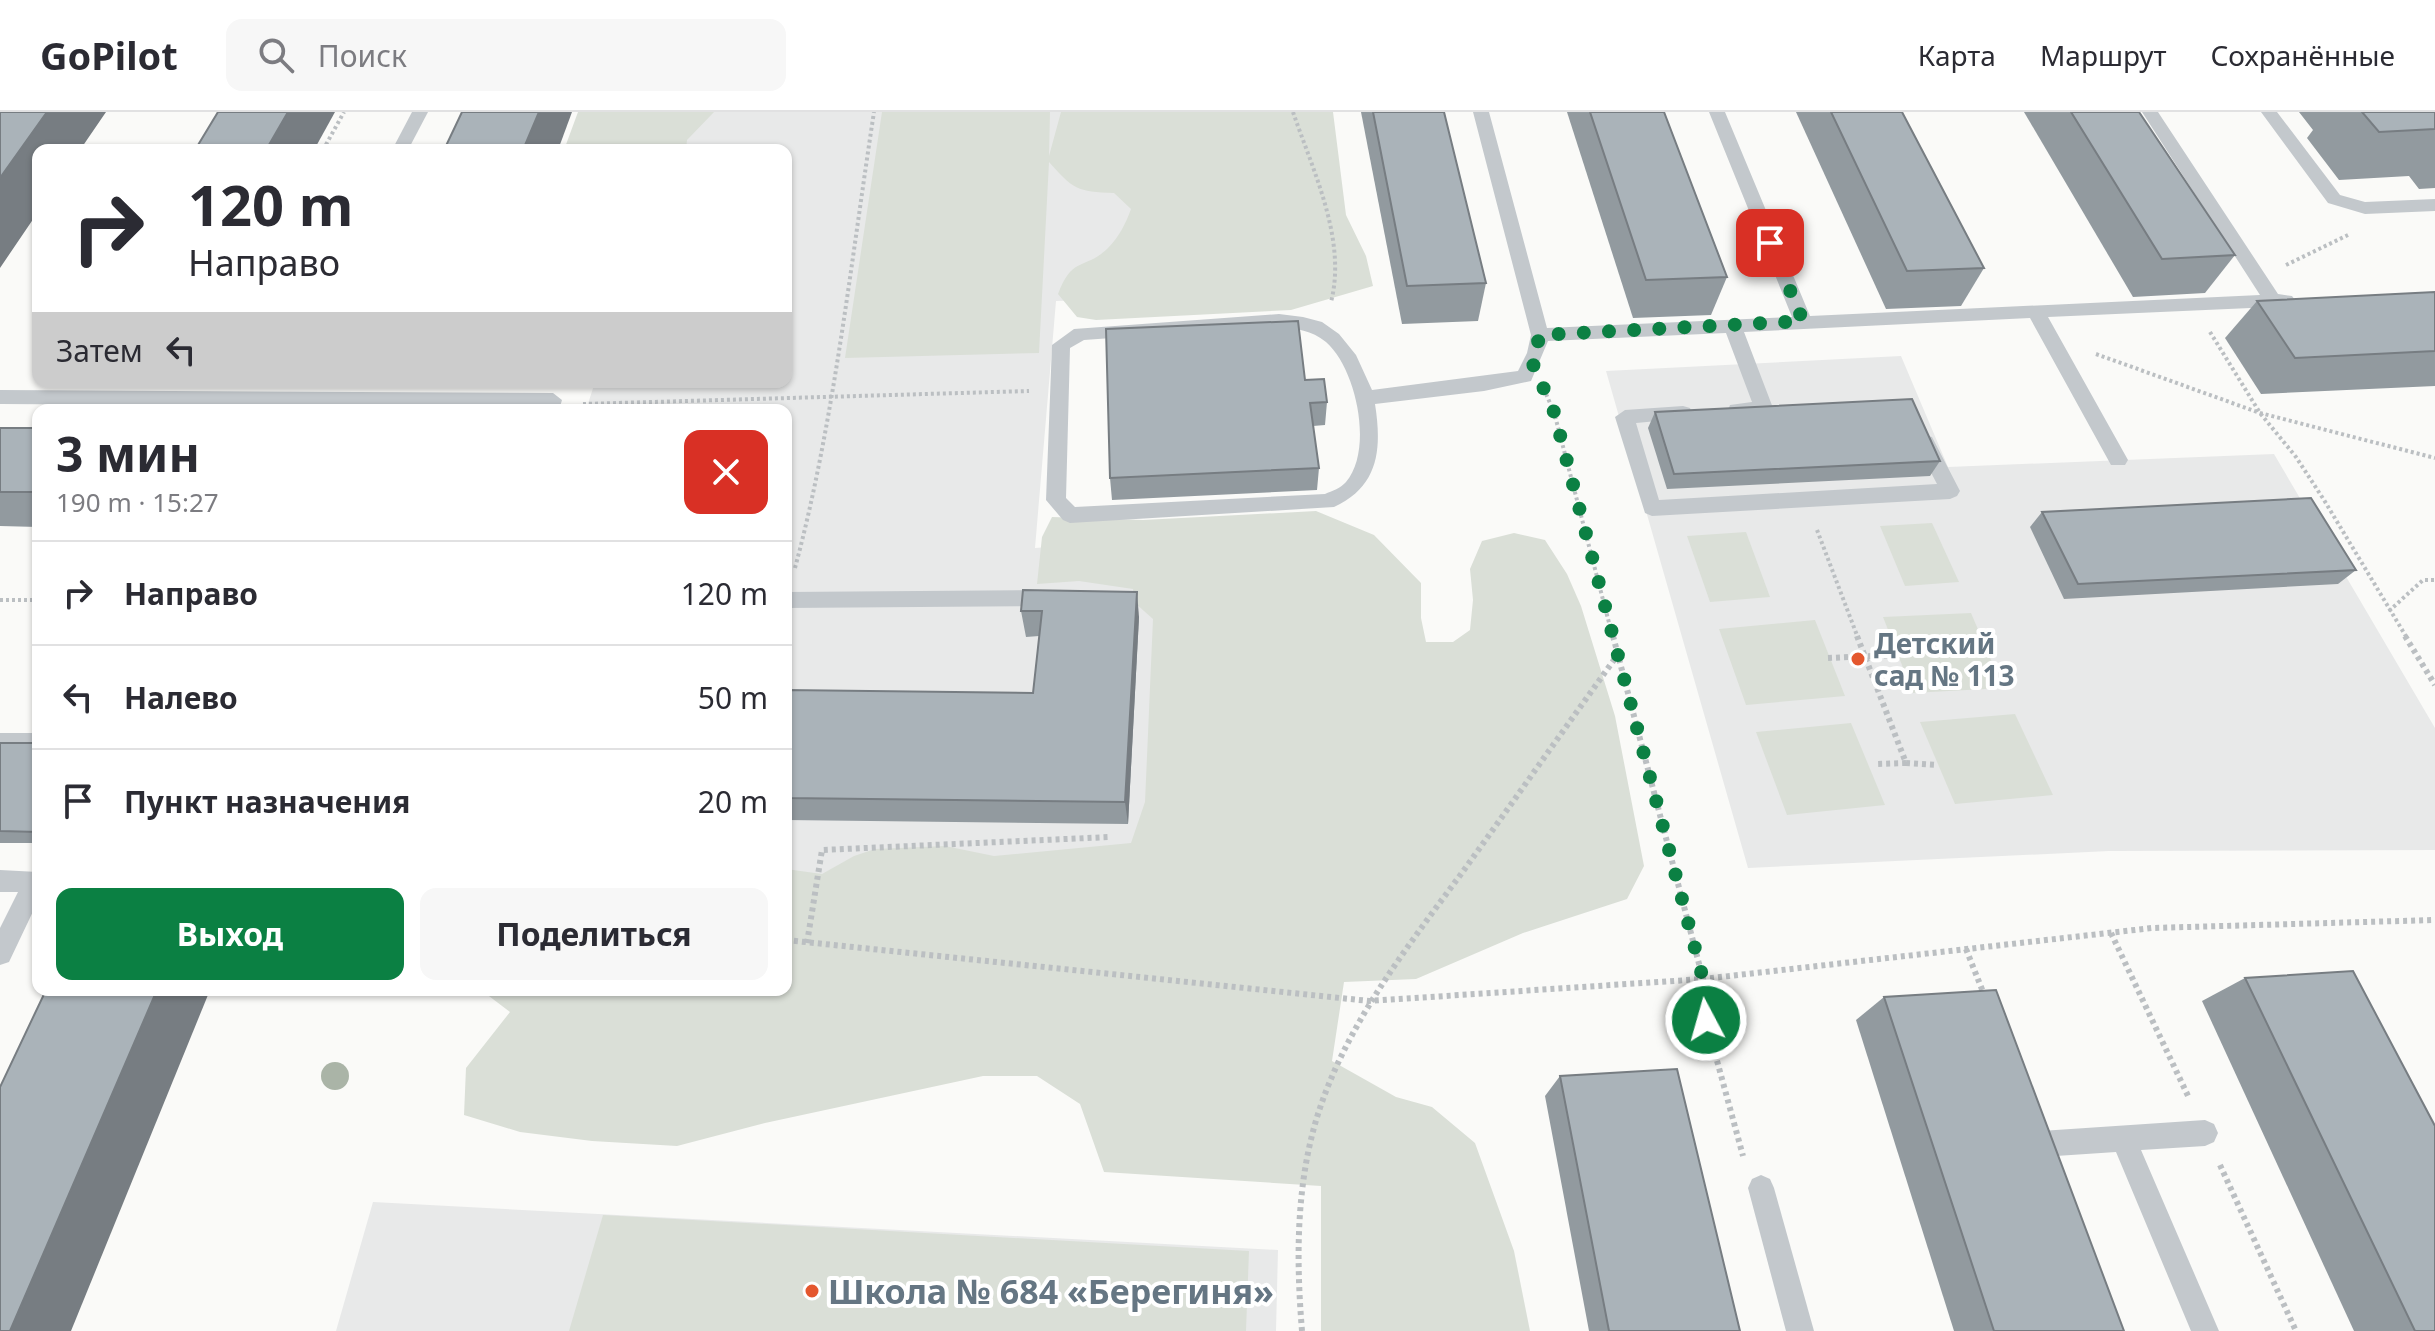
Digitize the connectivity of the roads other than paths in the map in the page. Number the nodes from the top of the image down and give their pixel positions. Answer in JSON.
{"nodes":[{"id":1,"x":420,"y":112,"type":"edge"},
{"id":2,"x":1481,"y":112,"type":"edge"},
{"id":3,"x":1717,"y":112,"type":"edge"},
{"id":4,"x":2150,"y":112,"type":"edge"},
{"id":5,"x":2269,"y":112,"type":"edge"},
{"id":6,"x":403,"y":144,"type":"edge"},
{"id":7,"x":2435,"y":205,"type":"edge"},
{"id":8,"x":2304,"y":299,"type":"edge"},
{"id":9,"x":2273,"y":301,"type":"junction"},
{"id":10,"x":2036,"y":312,"type":"junction"},
{"id":11,"x":1803,"y":321,"type":"junction"},
{"id":12,"x":1733,"y":326,"type":"junction"},
{"id":13,"x":1540,"y":335,"type":"junction"},
{"id":14,"x":275,"y":390,"type":"edge"},
{"id":15,"x":0,"y":397,"type":"edge"},
{"id":16,"x":554,"y":397,"type":"edge"},
{"id":17,"x":1366,"y":398,"type":"junction"},
{"id":18,"x":1917,"y":427,"type":"edge"},
{"id":19,"x":2118,"y":460,"type":"dead end"},
{"id":20,"x":1076,"y":597,"type":"edge"},
{"id":21,"x":792,"y":600,"type":"edge"},
{"id":22,"x":0,"y":743,"type":"edge"},
{"id":23,"x":32,"y":743,"type":"edge"},
{"id":24,"x":0,"y":881,"type":"edge"},
{"id":25,"x":32,"y":882,"type":"edge"},
{"id":26,"x":32,"y":892,"type":"edge"},
{"id":27,"x":0,"y":954,"type":"edge"},
{"id":28,"x":2205,"y":1133,"type":"dead end"},
{"id":29,"x":2123,"y":1138,"type":"junction"},
{"id":30,"x":2041,"y":1144,"type":"edge"},
{"id":31,"x":1761,"y":1188,"type":"road end"},
{"id":32,"x":1800,"y":1331,"type":"edge"},
{"id":33,"x":2205,"y":1331,"type":"edge"}],
"edges":[{"from":1,"to":6,"type":"lane"},
{"from":2,"to":13,"type":"lane"},
{"from":3,"to":11,"type":"lane"},
{"from":4,"to":9,"type":"lane"},
{"from":5,"to":7,"type":"lane"},
{"from":8,"to":9,"type":"lane"},
{"from":9,"to":10,"type":"lane"},
{"from":10,"to":11,"type":"lane"},
{"from":10,"to":19,"type":"lane"},
{"from":11,"to":12,"type":"lane"},
{"from":12,"to":13,"type":"lane"},
{"from":12,"to":18,"type":"lane"},
{"from":13,"to":17,"type":"lane"},
{"from":14,"to":15,"type":"lane"},
{"from":14,"to":16,"type":"lane"},
{"from":17,"to":17,"type":"lane"},
{"from":20,"to":21,"type":"lane"},
{"from":22,"to":23,"type":"lane"},
{"from":24,"to":25,"type":"lane"},
{"from":26,"to":27,"type":"lane"},
{"from":28,"to":29,"type":"lane"},
{"from":29,"to":30,"type":"lane"},
{"from":29,"to":33,"type":"lane"},
{"from":31,"to":32,"type":"lane"}]}
